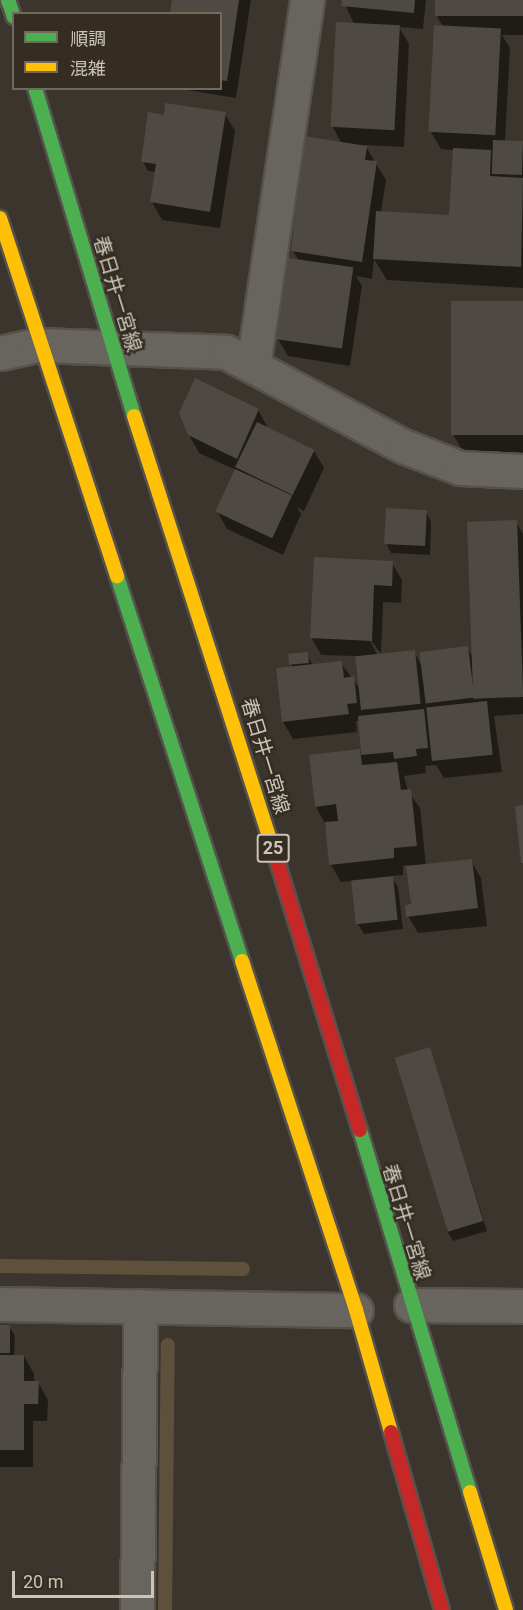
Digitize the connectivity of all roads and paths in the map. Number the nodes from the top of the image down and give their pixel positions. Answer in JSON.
{"nodes":[{"id":1,"x":307,"y":0,"type":"edge"},
{"id":2,"x":36,"y":90,"type":"edge"},
{"id":3,"x":0,"y":218,"type":"edge"},
{"id":4,"x":39,"y":345,"type":"junction"},
{"id":5,"x":111,"y":345,"type":"junction"},
{"id":6,"x":0,"y":353,"type":"edge"},
{"id":7,"x":253,"y":366,"type":"junction"},
{"id":8,"x":523,"y":471,"type":"edge"},
{"id":9,"x":0,"y":1304,"type":"edge"},
{"id":10,"x":411,"y":1305,"type":"junction"},
{"id":11,"x":140,"y":1306,"type":"junction"},
{"id":12,"x":523,"y":1306,"type":"edge"},
{"id":13,"x":356,"y":1310,"type":"junction"},
{"id":14,"x":137,"y":1610,"type":"edge"},
{"id":15,"x":442,"y":1610,"type":"edge"},
{"id":16,"x":506,"y":1610,"type":"edge"}],
"edges":[{"from":1,"to":7,"type":"street"},
{"from":2,"to":5,"type":"main road","name":"春日井一宮線","number":"25"},
{"from":3,"to":4,"type":"main road"},
{"from":4,"to":5,"type":"street"},
{"from":4,"to":6,"type":"street"},
{"from":4,"to":13,"type":"main road"},
{"from":5,"to":7,"type":"street"},
{"from":5,"to":10,"type":"main road","name":"春日井一宮線","number":"25"},
{"from":7,"to":8,"type":"street"},
{"from":9,"to":11,"type":"street"},
{"from":10,"to":12,"type":"street"},
{"from":10,"to":16,"type":"main road","name":"春日井一宮線","number":"25"},
{"from":11,"to":13,"type":"street"},
{"from":11,"to":14,"type":"street"},
{"from":13,"to":15,"type":"main road"}]}
